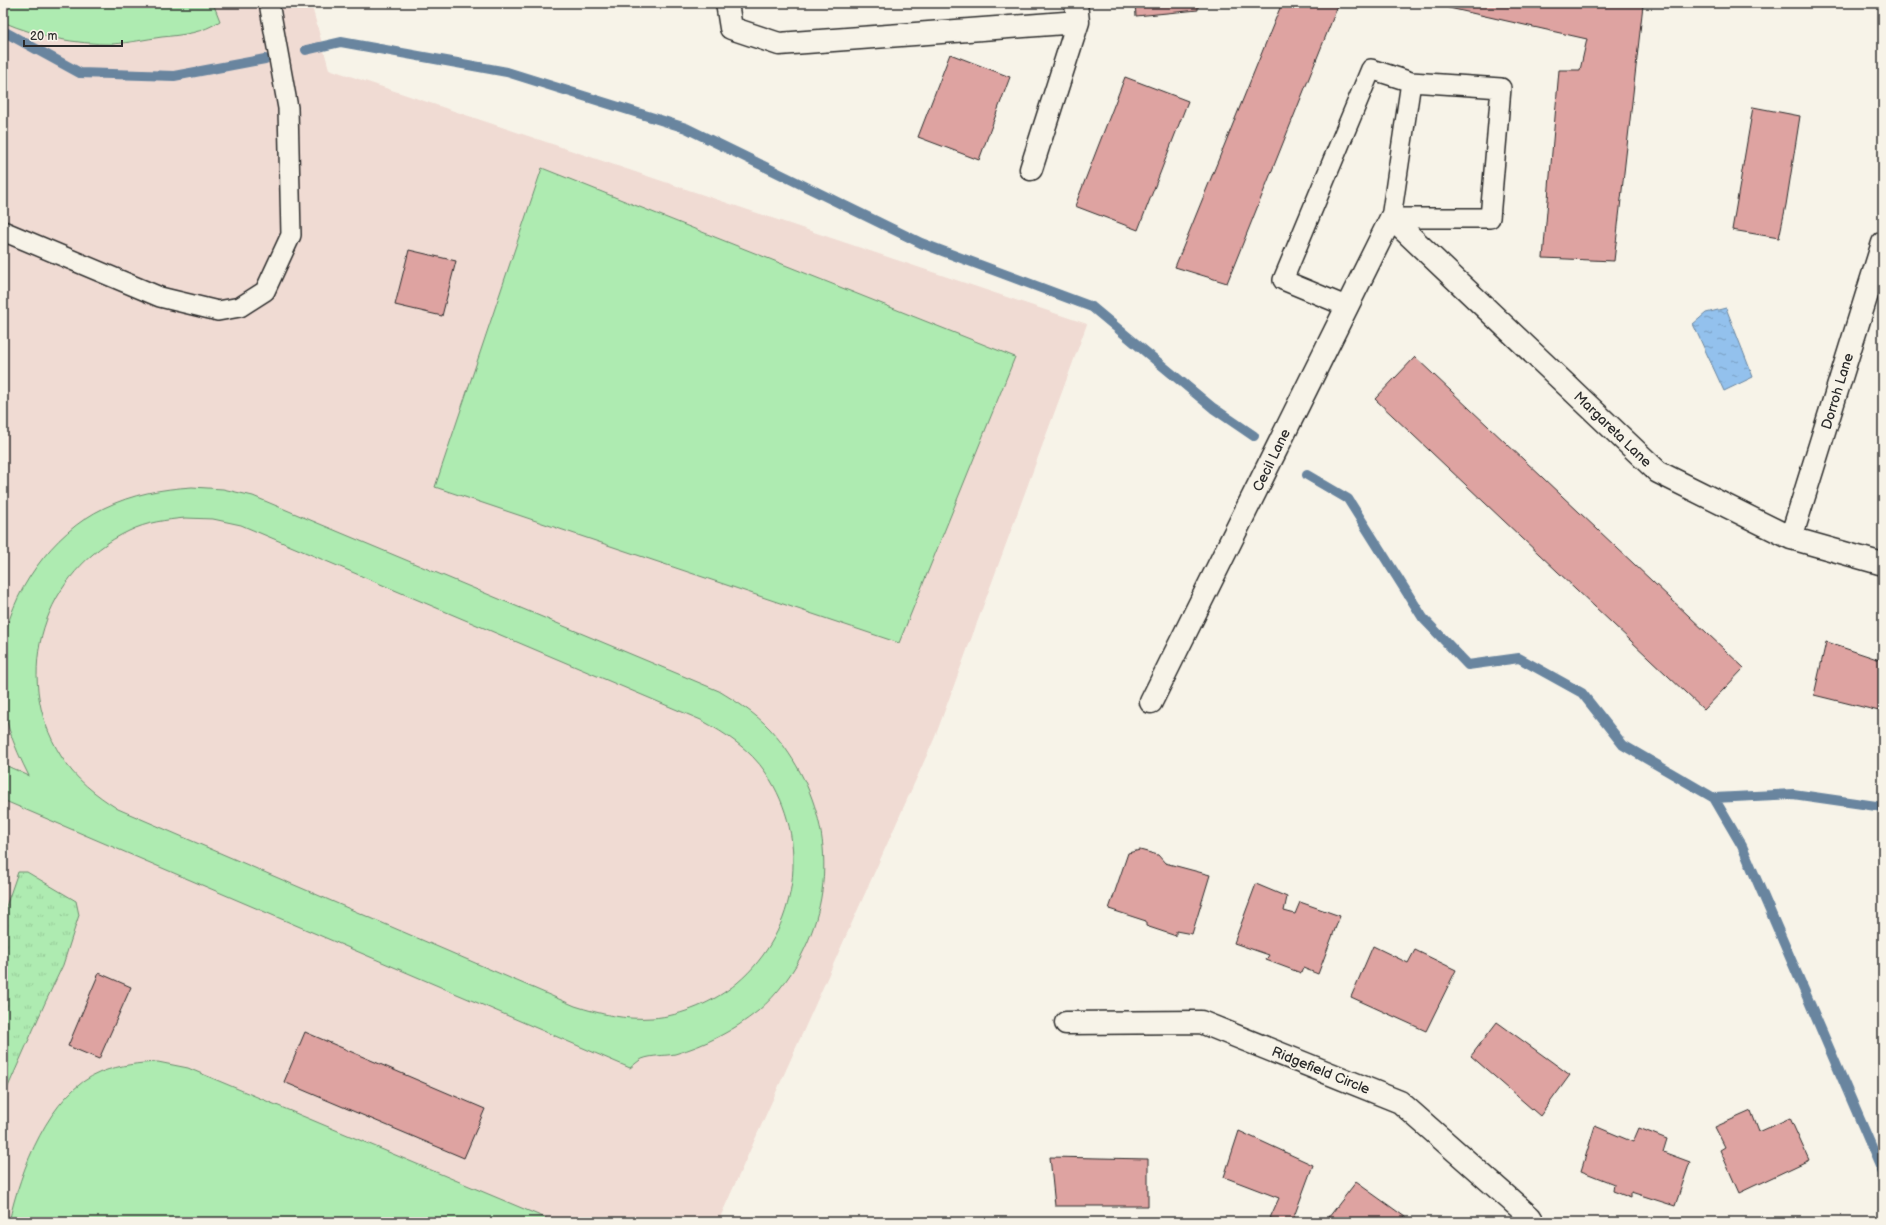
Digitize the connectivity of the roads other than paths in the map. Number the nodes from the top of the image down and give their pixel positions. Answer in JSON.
{"nodes":[{"id":1,"x":269,"y":3,"type":"edge"},
{"id":2,"x":727,"y":3,"type":"edge"},
{"id":3,"x":1077,"y":12,"type":"edge"},
{"id":4,"x":1411,"y":82,"type":"junction"},
{"id":5,"x":1031,"y":169,"type":"dead end"},
{"id":6,"x":1391,"y":218,"type":"junction"},
{"id":7,"x":3,"y":230,"type":"edge"},
{"id":8,"x":1883,"y":243,"type":"edge"},
{"id":9,"x":1348,"y":307,"type":"junction"},
{"id":10,"x":1791,"y":538,"type":"junction"},
{"id":11,"x":1883,"y":564,"type":"edge"},
{"id":12,"x":1151,"y":702,"type":"dead end"},
{"id":13,"x":1066,"y":1023,"type":"dead end"},
{"id":14,"x":1533,"y":1222,"type":"edge"}],
"edges":[{"from":1,"to":7,"type":"lane"},
{"from":2,"to":3,"type":"street"},
{"from":3,"to":5,"type":"street"},
{"from":4,"to":6,"type":"lane"},
{"from":4,"to":6,"type":"lane"},
{"from":4,"to":9,"type":"lane"},
{"from":6,"to":9,"type":"street","name":"Cecil Lane"},
{"from":6,"to":10,"type":"street","name":"Margareta Lane"},
{"from":8,"to":10,"type":"street","name":"Dorroh Lane"},
{"from":9,"to":12,"type":"street","name":"Cecil Lane"},
{"from":10,"to":11,"type":"street","name":"Margareta Lane"},
{"from":13,"to":14,"type":"street","name":"Ridgefield Circle"}]}
